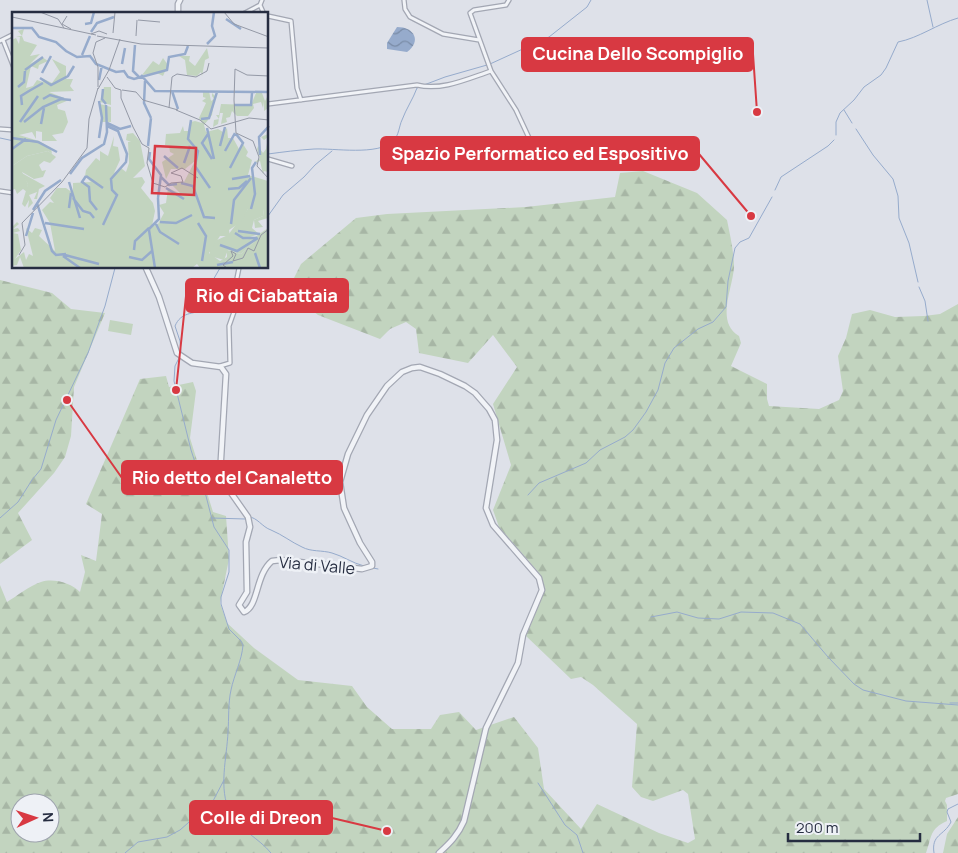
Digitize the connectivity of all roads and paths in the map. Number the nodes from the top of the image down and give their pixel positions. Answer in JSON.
{"nodes":[{"id":1,"x":262,"y":0,"type":"edge"},
{"id":2,"x":404,"y":0,"type":"edge"},
{"id":3,"x":509,"y":0,"type":"edge"},
{"id":4,"x":260,"y":4,"type":"junction"},
{"id":5,"x":246,"y":12,"type":"edge"},
{"id":6,"x":263,"y":12,"type":"edge"},
{"id":7,"x":269,"y":16,"type":"edge"},
{"id":8,"x":480,"y":40,"type":"junction"},
{"id":9,"x":2,"y":41,"type":"edge"},
{"id":10,"x":12,"y":64,"type":"edge"},
{"id":11,"x":490,"y":70,"type":"junction"},
{"id":12,"x":301,"y":100,"type":"junction"},
{"id":13,"x":269,"y":104,"type":"edge"},
{"id":14,"x":426,"y":148,"type":"dead end"},
{"id":15,"x":269,"y":159,"type":"edge"},
{"id":16,"x":292,"y":166,"type":"dead end"},
{"id":17,"x":146,"y":269,"type":"edge"},
{"id":18,"x":240,"y":269,"type":"edge"},
{"id":19,"x":218,"y":366,"type":"junction"},
{"id":20,"x":439,"y":853,"type":"edge"}],
"edges":[{"from":1,"to":4,"type":"street"},
{"from":2,"to":8,"type":"street"},
{"from":3,"to":8,"type":"street"},
{"from":4,"to":5,"type":"street"},
{"from":4,"to":6,"type":"street"},
{"from":7,"to":12,"type":"street"},
{"from":8,"to":11,"type":"street"},
{"from":9,"to":10,"type":"street"},
{"from":11,"to":12,"type":"street"},
{"from":11,"to":14,"type":"street"},
{"from":12,"to":13,"type":"street"},
{"from":15,"to":16,"type":"street"},
{"from":17,"to":19,"type":"street"},
{"from":18,"to":19,"type":"street"},
{"from":19,"to":20,"type":"street","name":"Via di Valle"}]}
